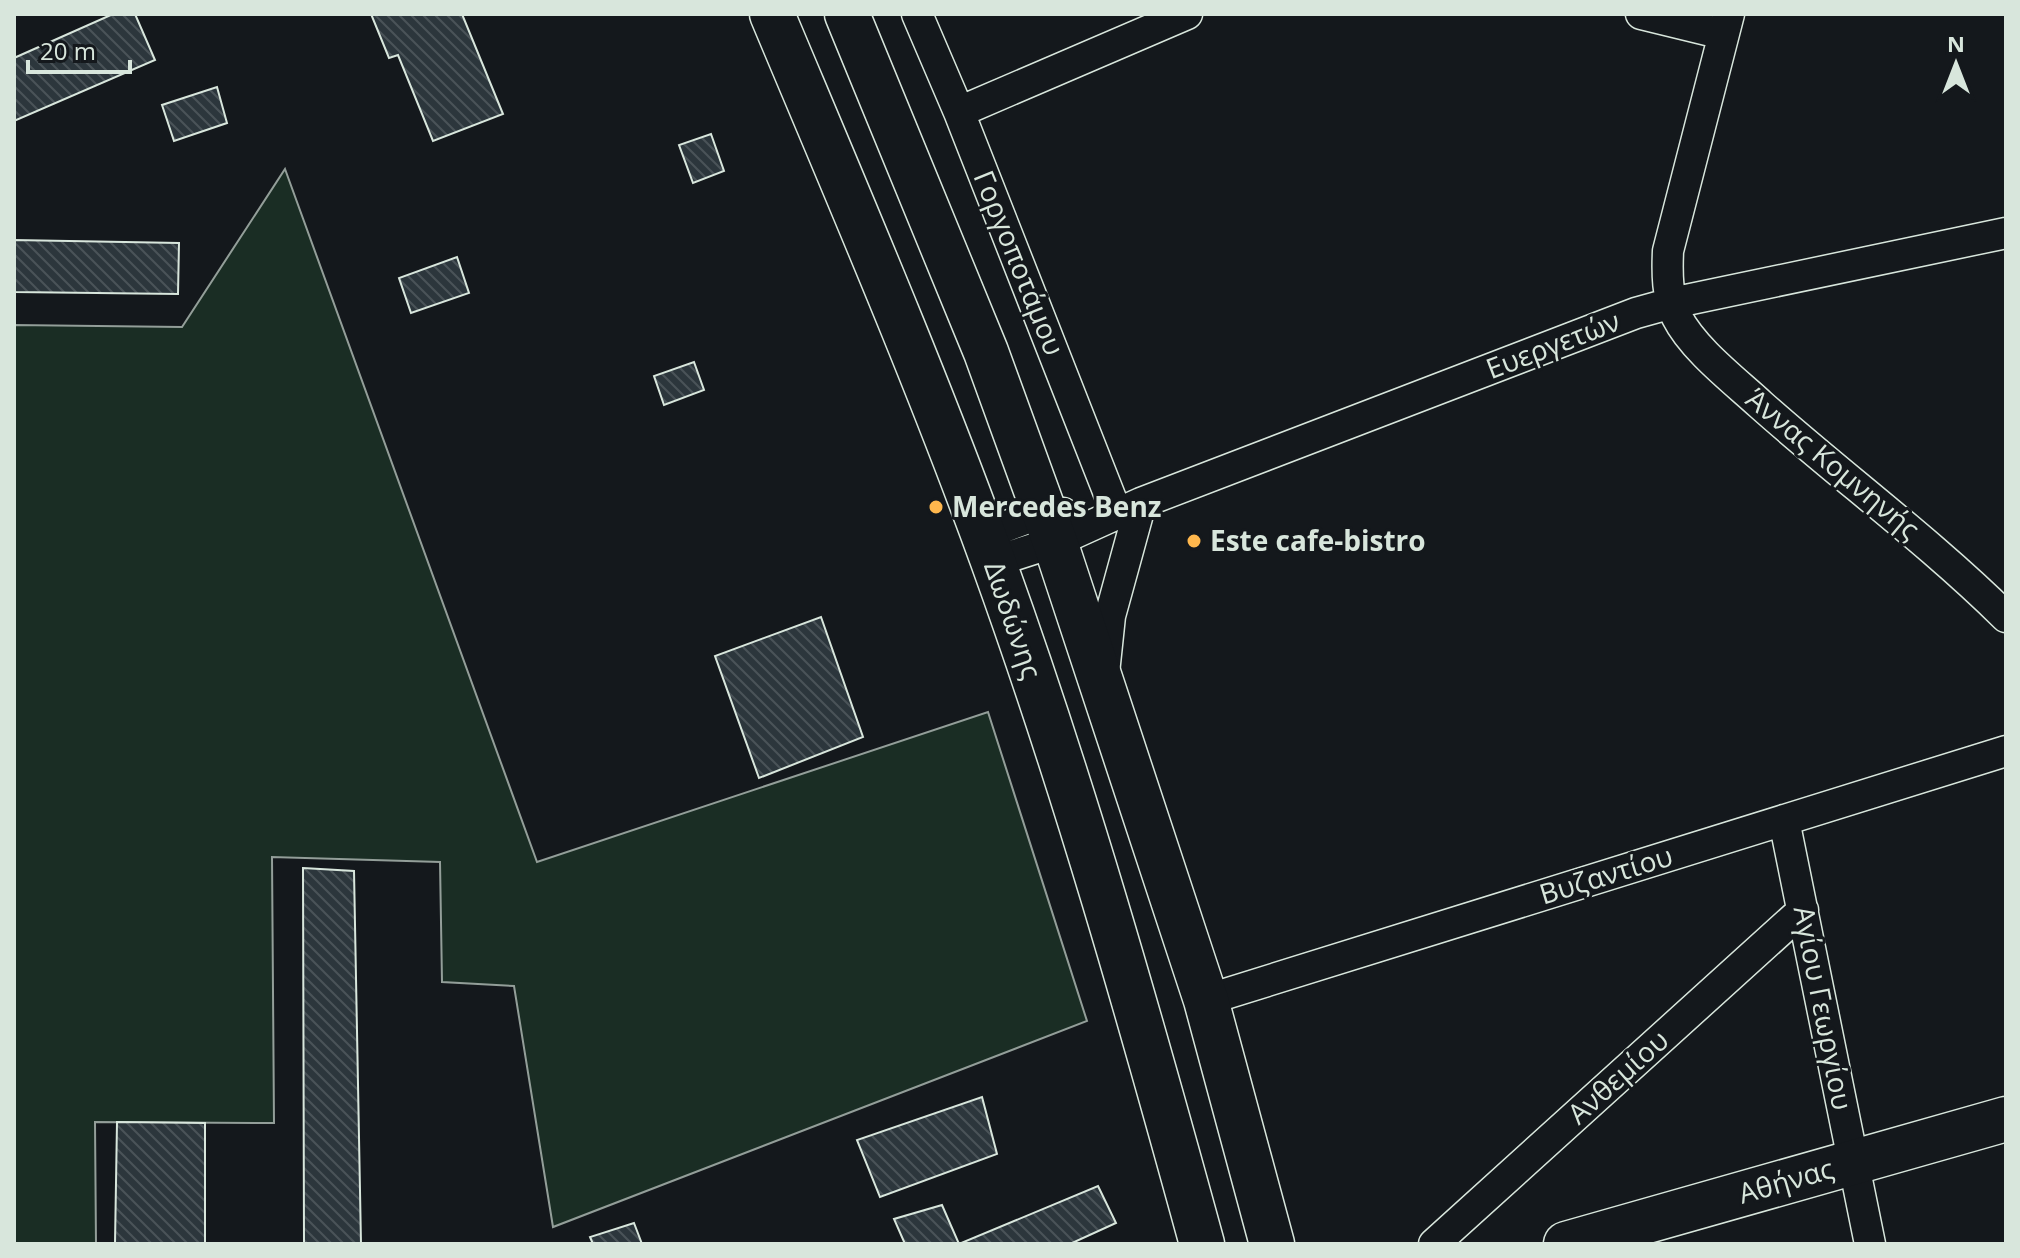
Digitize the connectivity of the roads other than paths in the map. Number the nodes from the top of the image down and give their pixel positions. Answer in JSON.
{"nodes":[{"id":1,"x":772,"y":14,"type":"edge"},
{"id":2,"x":847,"y":14,"type":"edge"},
{"id":3,"x":917,"y":14,"type":"edge"},
{"id":4,"x":1187,"y":14,"type":"edge"},
{"id":5,"x":1641,"y":14,"type":"edge"},
{"id":6,"x":1726,"y":24,"type":"edge"},
{"id":7,"x":959,"y":112,"type":"junction"},
{"id":8,"x":2006,"y":233,"type":"edge"},
{"id":9,"x":1672,"y":303,"type":"junction"},
{"id":10,"x":1129,"y":508,"type":"junction"},
{"id":11,"x":1050,"y":527,"type":"junction"},
{"id":12,"x":988,"y":548,"type":"junction"},
{"id":13,"x":2006,"y":617,"type":"edge"},
{"id":14,"x":1103,"y":683,"type":"junction"},
{"id":15,"x":2006,"y":751,"type":"edge"},
{"id":16,"x":1784,"y":820,"type":"junction"},
{"id":17,"x":1803,"y":910,"type":"junction"},
{"id":18,"x":1206,"y":1000,"type":"junction"},
{"id":19,"x":2006,"y":1119,"type":"edge"},
{"id":20,"x":1853,"y":1161,"type":"junction"},
{"id":21,"x":1202,"y":1244,"type":"edge"},
{"id":22,"x":1272,"y":1244,"type":"edge"},
{"id":23,"x":1434,"y":1244,"type":"edge"},
{"id":24,"x":1566,"y":1244,"type":"edge"},
{"id":25,"x":1870,"y":1244,"type":"edge"}],
"edges":[{"from":1,"to":12,"type":"main road","name":"Δωδώνης"},
{"from":2,"to":11,"type":"main road"},
{"from":3,"to":7,"type":"street","name":"Γοργοποτάμου"},
{"from":4,"to":7,"type":"street"},
{"from":5,"to":6,"type":"street"},
{"from":6,"to":9,"type":"street"},
{"from":7,"to":10,"type":"street","name":"Γοργοποτάμου"},
{"from":8,"to":9,"type":"street","name":"Ευεργετών"},
{"from":9,"to":10,"type":"street","name":"Ευεργετών"},
{"from":9,"to":13,"type":"street","name":"Άννας Κομνηνής"},
{"from":10,"to":11,"type":"street","name":"Ευεργετών"},
{"from":10,"to":14,"type":"street"},
{"from":11,"to":12,"type":"street","name":"Ευεργετών"},
{"from":11,"to":14,"type":"main road"},
{"from":12,"to":21,"type":"main road","name":"Δωδώνης"},
{"from":14,"to":18,"type":"main road"},
{"from":15,"to":16,"type":"street","name":"Βυζαντίου"},
{"from":16,"to":17,"type":"street","name":"Αγίου Γεωργίου"},
{"from":16,"to":18,"type":"street","name":"Βυζαντίου"},
{"from":17,"to":20,"type":"street","name":"Αγίου Γεωργίου"},
{"from":17,"to":23,"type":"street","name":"Ανθεμίου"},
{"from":18,"to":22,"type":"main road"},
{"from":19,"to":20,"type":"main road","name":"Αθήνας"},
{"from":20,"to":24,"type":"main road","name":"Αθήνας"},
{"from":20,"to":25,"type":"street","name":"Αγίου Γεωργίου"}]}
